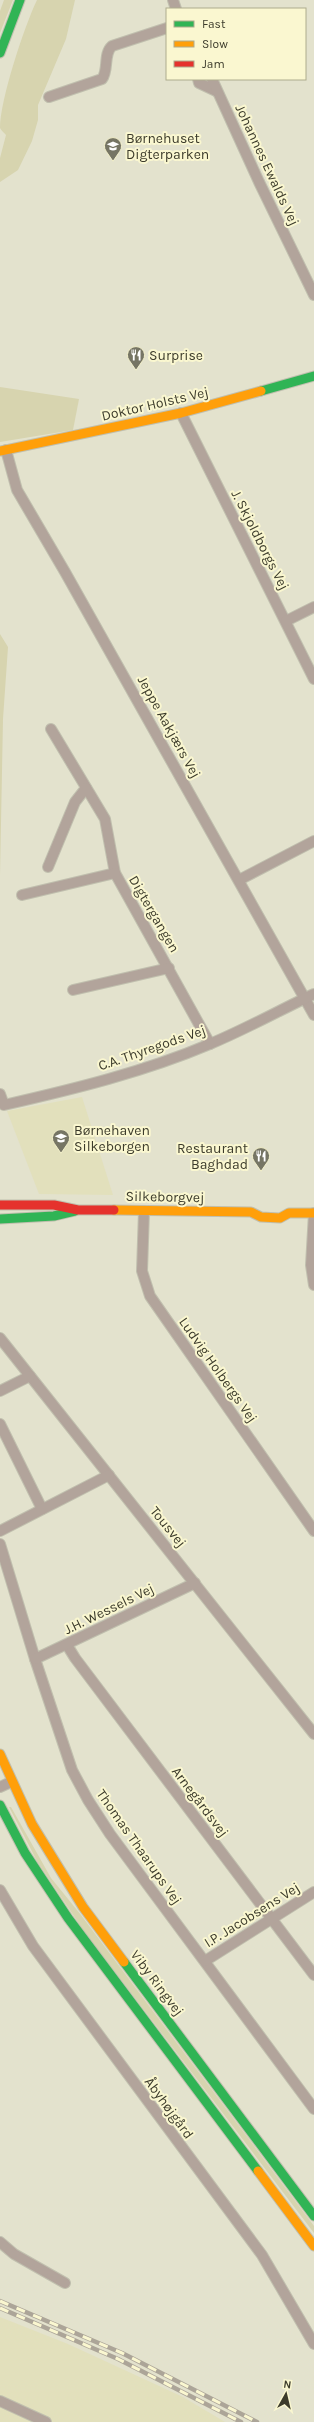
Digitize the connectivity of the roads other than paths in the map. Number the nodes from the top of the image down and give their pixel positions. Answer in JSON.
{"nodes":[{"id":1,"x":20,"y":0,"type":"edge"},
{"id":2,"x":166,"y":28,"type":"edge"},
{"id":3,"x":0,"y":52,"type":"edge"},
{"id":4,"x":198,"y":80,"type":"edge"},
{"id":5,"x":212,"y":80,"type":"edge"},
{"id":6,"x":216,"y":91,"type":"junction"},
{"id":7,"x":49,"y":97,"type":"dead end"},
{"id":8,"x":313,"y":292,"type":"edge"},
{"id":9,"x":314,"y":376,"type":"edge"},
{"id":10,"x":182,"y":414,"type":"junction"},
{"id":11,"x":3,"y":451,"type":"edge"},
{"id":12,"x":314,"y":607,"type":"edge"},
{"id":13,"x":286,"y":621,"type":"junction"},
{"id":14,"x":314,"y":679,"type":"edge"},
{"id":15,"x":51,"y":729,"type":"dead end"},
{"id":16,"x":86,"y":788,"type":"junction"},
{"id":17,"x":314,"y":841,"type":"edge"},
{"id":18,"x":48,"y":867,"type":"dead end"},
{"id":19,"x":115,"y":873,"type":"junction"},
{"id":20,"x":239,"y":880,"type":"junction"},
{"id":21,"x":22,"y":895,"type":"dead end"},
{"id":22,"x":169,"y":968,"type":"junction"},
{"id":23,"x":73,"y":990,"type":"dead end"},
{"id":24,"x":309,"y":996,"type":"edge"},
{"id":25,"x":314,"y":1015,"type":"edge"},
{"id":26,"x":210,"y":1044,"type":"junction"},
{"id":27,"x":0,"y":1094,"type":"edge"},
{"id":28,"x":0,"y":1205,"type":"edge"},
{"id":29,"x":261,"y":1207,"type":"dead end"},
{"id":30,"x":280,"y":1207,"type":"dead end"},
{"id":31,"x":78,"y":1210,"type":"junction"},
{"id":32,"x":144,"y":1211,"type":"junction"},
{"id":33,"x":251,"y":1212,"type":"junction"},
{"id":34,"x":289,"y":1213,"type":"junction"},
{"id":35,"x":314,"y":1213,"type":"edge"},
{"id":36,"x":0,"y":1219,"type":"edge"},
{"id":37,"x":314,"y":1285,"type":"edge"},
{"id":38,"x":0,"y":1338,"type":"edge"},
{"id":39,"x":30,"y":1376,"type":"junction"},
{"id":40,"x":0,"y":1391,"type":"edge"},
{"id":41,"x":0,"y":1424,"type":"edge"},
{"id":42,"x":109,"y":1475,"type":"junction"},
{"id":43,"x":42,"y":1509,"type":"junction"},
{"id":44,"x":0,"y":1531,"type":"edge"},
{"id":45,"x":314,"y":1531,"type":"edge"},
{"id":46,"x":0,"y":1544,"type":"edge"},
{"id":47,"x":195,"y":1583,"type":"junction"},
{"id":48,"x":67,"y":1645,"type":"junction"},
{"id":49,"x":35,"y":1659,"type":"junction"},
{"id":50,"x":314,"y":1734,"type":"edge"},
{"id":51,"x":0,"y":1754,"type":"edge"},
{"id":52,"x":11,"y":1782,"type":"junction"},
{"id":53,"x":0,"y":1787,"type":"edge"},
{"id":54,"x":0,"y":1805,"type":"edge"},
{"id":55,"x":0,"y":1890,"type":"edge"},
{"id":56,"x":314,"y":1892,"type":"edge"},
{"id":57,"x":272,"y":1919,"type":"junction"},
{"id":58,"x":205,"y":1961,"type":"junction"},
{"id":59,"x":314,"y":1975,"type":"edge"},
{"id":60,"x":314,"y":2109,"type":"edge"},
{"id":61,"x":314,"y":2216,"type":"edge"},
{"id":62,"x":0,"y":2242,"type":"edge"},
{"id":63,"x":314,"y":2246,"type":"edge"},
{"id":64,"x":65,"y":2284,"type":"dead end"},
{"id":65,"x":314,"y":2344,"type":"edge"},
{"id":66,"x":0,"y":2401,"type":"edge"},
{"id":67,"x":46,"y":2422,"type":"edge"}],
"edges":[{"from":1,"to":3,"type":"main road"},
{"from":2,"to":7,"type":"street"},
{"from":4,"to":6,"type":"street"},
{"from":5,"to":6,"type":"street","name":"Johannes Ewalds Vej"},
{"from":6,"to":8,"type":"street","name":"Johannes Ewalds Vej"},
{"from":9,"to":10,"type":"main road","name":"Doktor Holsts Vej"},
{"from":10,"to":11,"type":"main road","name":"Doktor Holsts Vej"},
{"from":10,"to":13,"type":"street","name":"J. Skjoldborgs Vej"},
{"from":11,"to":20,"type":"street","name":"Jeppe Aakjærs Vej"},
{"from":12,"to":13,"type":"street"},
{"from":13,"to":14,"type":"street","name":"J. Skjoldborgs Vej"},
{"from":15,"to":16,"type":"street","name":"Digtergangen"},
{"from":16,"to":18,"type":"street"},
{"from":16,"to":19,"type":"street","name":"Digtergangen"},
{"from":17,"to":20,"type":"street"},
{"from":19,"to":21,"type":"street","name":"Digtergangen"},
{"from":19,"to":22,"type":"street","name":"Digtergangen"},
{"from":20,"to":24,"type":"street","name":"Jeppe Aakjærs Vej"},
{"from":22,"to":23,"type":"street","name":"Digtergangen"},
{"from":22,"to":26,"type":"street","name":"Digtergangen"},
{"from":24,"to":25,"type":"street","name":"Jeppe Aakjærs Vej"},
{"from":24,"to":26,"type":"street","name":"C.A. Thyregods Vej"},
{"from":26,"to":27,"type":"street","name":"C.A. Thyregods Vej"},
{"from":28,"to":31,"type":"main road","name":"Silkeborgvej"},
{"from":29,"to":33,"type":"main road","name":"Silkeborgvej"},
{"from":30,"to":34,"type":"main road"},
{"from":31,"to":32,"type":"main road","name":"Silkeborgvej"},
{"from":31,"to":36,"type":"main road","name":"Silkeborgvej"},
{"from":32,"to":33,"type":"main road","name":"Silkeborgvej"},
{"from":32,"to":45,"type":"street","name":"Ludvig Holbergs Vej"},
{"from":33,"to":34,"type":"main road","name":"Silkeborgvej"},
{"from":34,"to":35,"type":"main road","name":"Silkeborgvej"},
{"from":35,"to":37,"type":"street"},
{"from":38,"to":39,"type":"street","name":"Tousvej"},
{"from":39,"to":40,"type":"street"},
{"from":39,"to":42,"type":"street","name":"Tousvej"},
{"from":41,"to":43,"type":"street"},
{"from":42,"to":43,"type":"street"},
{"from":42,"to":47,"type":"street","name":"Tousvej"},
{"from":43,"to":44,"type":"street"},
{"from":46,"to":49,"type":"street","name":"Thomas Thaarups Vej"},
{"from":47,"to":48,"type":"street","name":"J.H. Wessels Vej"},
{"from":47,"to":50,"type":"street","name":"Tousvej"},
{"from":48,"to":49,"type":"street","name":"J.H. Wessels Vej"},
{"from":48,"to":57,"type":"street","name":"Arnegårdsvej"},
{"from":49,"to":58,"type":"street","name":"Thomas Thaarups Vej"},
{"from":51,"to":52,"type":"main road","name":"Viby Ringvej"},
{"from":52,"to":53,"type":"street"},
{"from":52,"to":61,"type":"main road","name":"Viby Ringvej"},
{"from":54,"to":63,"type":"main road"},
{"from":55,"to":65,"type":"street","name":"Åbyhøjgård"},
{"from":56,"to":57,"type":"street","name":"I.P. Jacobsens Vej"},
{"from":57,"to":58,"type":"street","name":"I.P. Jacobsens Vej"},
{"from":57,"to":59,"type":"street","name":"Arnegårdsvej"},
{"from":58,"to":60,"type":"street","name":"Thomas Thaarups Vej"},
{"from":62,"to":64,"type":"street"},
{"from":66,"to":67,"type":"street"}]}
